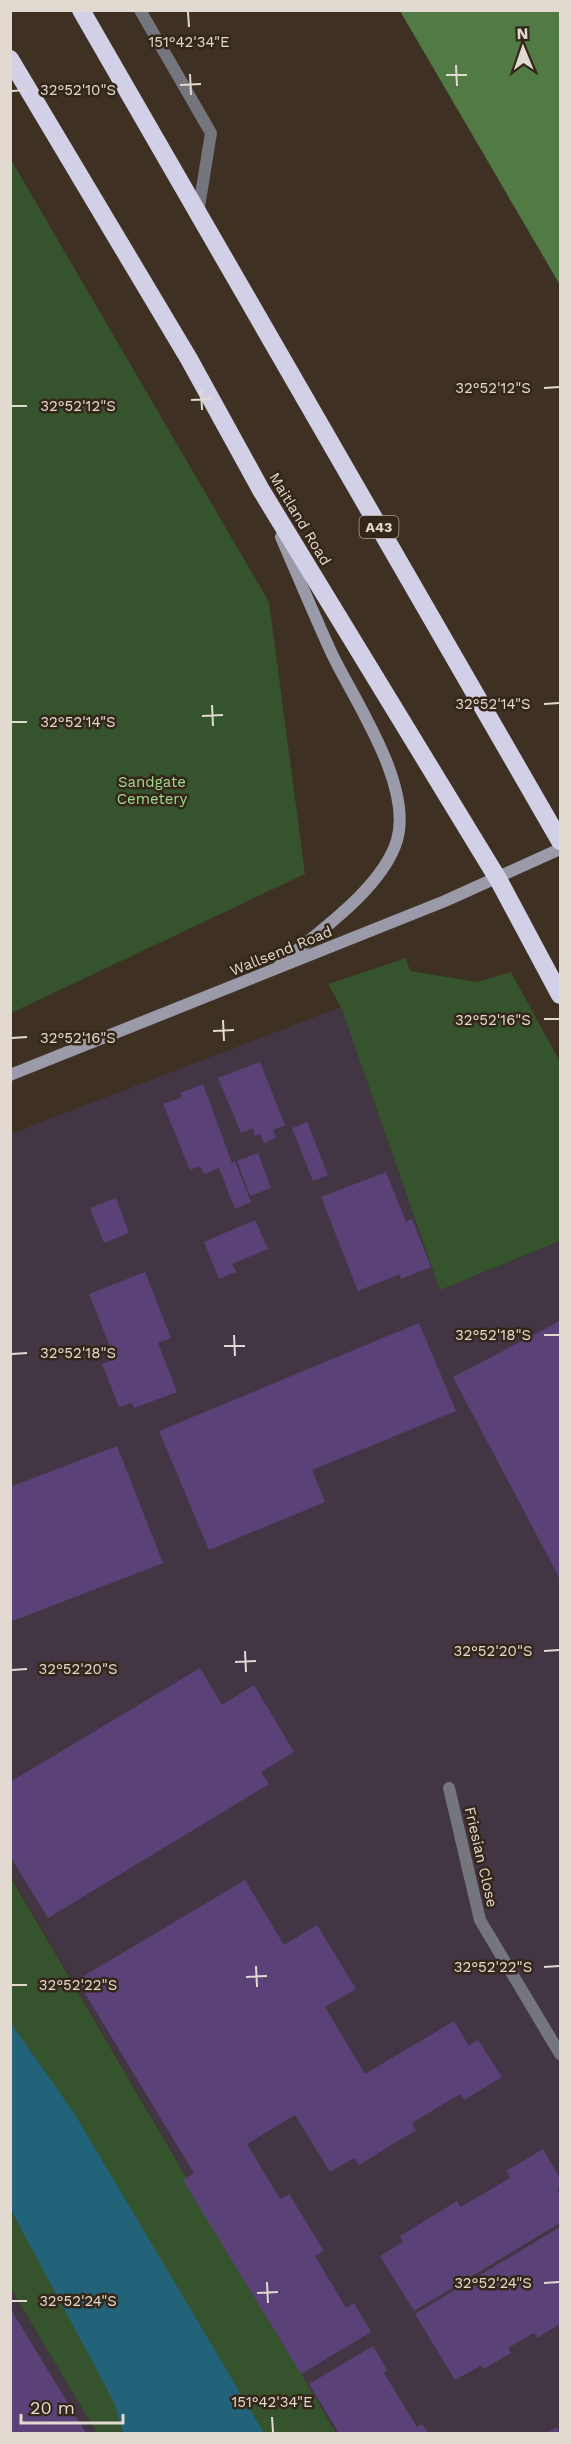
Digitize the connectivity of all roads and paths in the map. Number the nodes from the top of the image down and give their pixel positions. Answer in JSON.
{"nodes":[{"id":1,"x":81,"y":10,"type":"edge"},
{"id":2,"x":140,"y":10,"type":"edge"},
{"id":3,"x":10,"y":59,"type":"edge"},
{"id":4,"x":198,"y":213,"type":"junction"},
{"id":5,"x":261,"y":490,"type":"junction"},
{"id":6,"x":561,"y":841,"type":"edge"},
{"id":7,"x":561,"y":849,"type":"edge"},
{"id":8,"x":498,"y":879,"type":"junction"},
{"id":9,"x":272,"y":971,"type":"junction"},
{"id":10,"x":561,"y":995,"type":"edge"},
{"id":11,"x":10,"y":1074,"type":"edge"},
{"id":12,"x":449,"y":1788,"type":"dead end"},
{"id":13,"x":561,"y":2054,"type":"edge"}],
"edges":[{"from":1,"to":4,"type":"highway","number":"A43"},
{"from":2,"to":4,"type":"street"},
{"from":3,"to":5,"type":"highway","name":"Maitland Road"},
{"from":4,"to":6,"type":"highway","number":"A43"},
{"from":5,"to":8,"type":"highway","name":"Maitland Road"},
{"from":5,"to":9,"type":"main road"},
{"from":7,"to":8,"type":"main road","name":"Wallsend Road"},
{"from":8,"to":9,"type":"main road","name":"Wallsend Road"},
{"from":8,"to":10,"type":"highway","name":"Maitland Road"},
{"from":9,"to":11,"type":"main road","name":"Wallsend Road"},
{"from":12,"to":13,"type":"street","name":"Friesian Close"}]}
